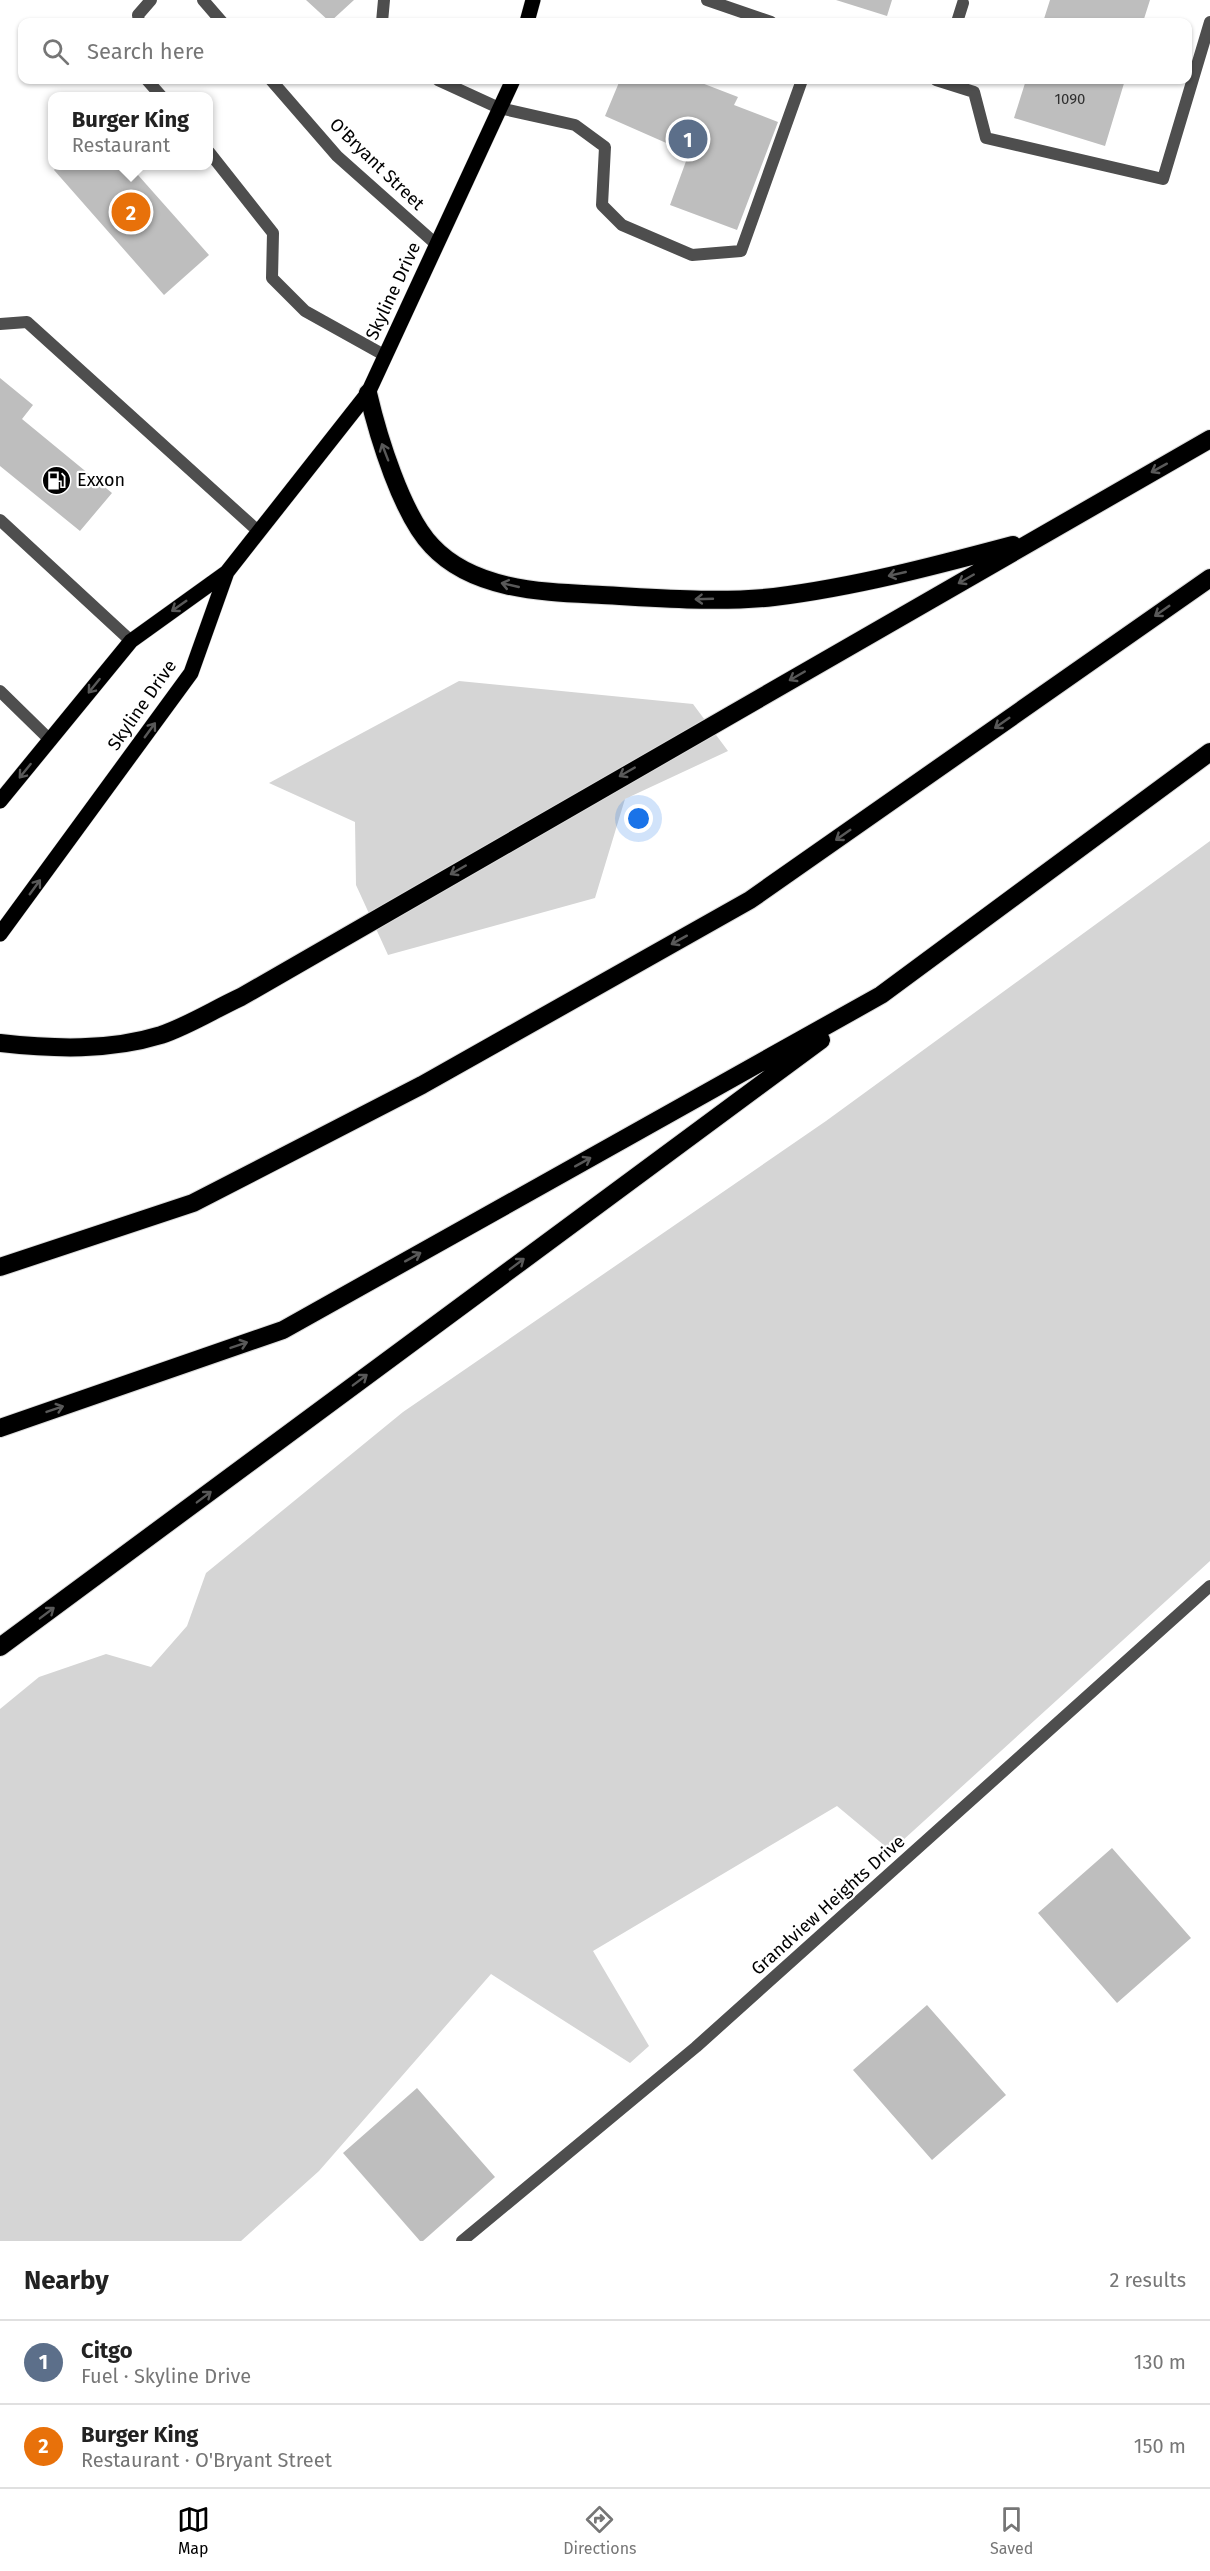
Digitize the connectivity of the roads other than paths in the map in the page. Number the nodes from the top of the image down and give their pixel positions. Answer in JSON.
{"nodes":[{"id":1,"x":151,"y":0,"type":"edge"},
{"id":2,"x":202,"y":0,"type":"edge"},
{"id":3,"x":384,"y":0,"type":"edge"},
{"id":4,"x":533,"y":0,"type":"edge"},
{"id":5,"x":707,"y":0,"type":"edge"},
{"id":6,"x":963,"y":3,"type":"dead end"},
{"id":7,"x":138,"y":18,"type":"edge"},
{"id":8,"x":218,"y":18,"type":"edge"},
{"id":9,"x":382,"y":18,"type":"edge"},
{"id":10,"x":528,"y":18,"type":"edge"},
{"id":11,"x":759,"y":18,"type":"edge"},
{"id":12,"x":958,"y":18,"type":"edge"},
{"id":13,"x":1210,"y":22,"type":"edge"},
{"id":14,"x":1192,"y":83,"type":"edge"},
{"id":15,"x":274,"y":84,"type":"edge"},
{"id":16,"x":447,"y":84,"type":"edge"},
{"id":17,"x":511,"y":84,"type":"edge"},
{"id":18,"x":801,"y":84,"type":"edge"},
{"id":19,"x":950,"y":84,"type":"edge"},
{"id":20,"x":1192,"y":84,"type":"edge"},
{"id":21,"x":499,"y":108,"type":"junction"},
{"id":22,"x":213,"y":157,"type":"edge"},
{"id":23,"x":437,"y":245,"type":"junction"},
{"id":24,"x":0,"y":324,"type":"edge"},
{"id":25,"x":384,"y":355,"type":"junction"},
{"id":26,"x":368,"y":393,"type":"junction"},
{"id":27,"x":1210,"y":439,"type":"edge"},
{"id":28,"x":0,"y":520,"type":"edge"},
{"id":29,"x":258,"y":531,"type":"junction"},
{"id":30,"x":1035,"y":540,"type":"junction"},
{"id":31,"x":227,"y":572,"type":"junction"},
{"id":32,"x":1210,"y":578,"type":"edge"},
{"id":33,"x":131,"y":641,"type":"junction"},
{"id":34,"x":0,"y":691,"type":"edge"},
{"id":35,"x":50,"y":740,"type":"junction"},
{"id":36,"x":1210,"y":752,"type":"edge"},
{"id":37,"x":0,"y":801,"type":"edge"},
{"id":38,"x":0,"y":934,"type":"edge"},
{"id":39,"x":881,"y":994,"type":"junction"},
{"id":40,"x":0,"y":1043,"type":"edge"},
{"id":41,"x":0,"y":1267,"type":"edge"},
{"id":42,"x":0,"y":1428,"type":"edge"},
{"id":43,"x":1210,"y":1586,"type":"edge"},
{"id":44,"x":0,"y":1647,"type":"edge"},
{"id":45,"x":462,"y":2241,"type":"edge"}],
"edges":[{"from":1,"to":7,"type":"street"},
{"from":2,"to":8,"type":"street"},
{"from":3,"to":9,"type":"street"},
{"from":4,"to":10,"type":"main road"},
{"from":5,"to":11,"type":"street"},
{"from":6,"to":12,"type":"street"},
{"from":13,"to":14,"type":"street"},
{"from":15,"to":23,"type":"street","name":"O'Bryant Street"},
{"from":16,"to":21,"type":"street"},
{"from":17,"to":21,"type":"main road","name":"Skyline Drive"},
{"from":18,"to":21,"type":"street"},
{"from":19,"to":20,"type":"street"},
{"from":21,"to":23,"type":"main road","name":"Skyline Drive"},
{"from":22,"to":25,"type":"street"},
{"from":23,"to":25,"type":"main road","name":"Skyline Drive"},
{"from":24,"to":29,"type":"street"},
{"from":25,"to":26,"type":"main road","name":"Skyline Drive"},
{"from":26,"to":29,"type":"main road","name":"Skyline Drive"},
{"from":30,"to":26,"type":"highway","one_way":true},
{"from":27,"to":30,"type":"highway","one_way":true},
{"from":28,"to":33,"type":"street"},
{"from":29,"to":31,"type":"main road","name":"Skyline Drive"},
{"from":30,"to":40,"type":"highway","one_way":true},
{"from":31,"to":33,"type":"main road","one_way":true},
{"from":38,"to":31,"type":"main road","name":"Skyline Drive","one_way":true},
{"from":32,"to":41,"type":"highway","one_way":true},
{"from":33,"to":35,"type":"main road","one_way":true},
{"from":34,"to":35,"type":"street"},
{"from":35,"to":37,"type":"main road","one_way":true},
{"from":36,"to":39,"type":"highway"},
{"from":42,"to":39,"type":"highway","one_way":true},
{"from":44,"to":39,"type":"highway","one_way":true},
{"from":43,"to":45,"type":"street","name":"Grandview Heights Drive"}]}
